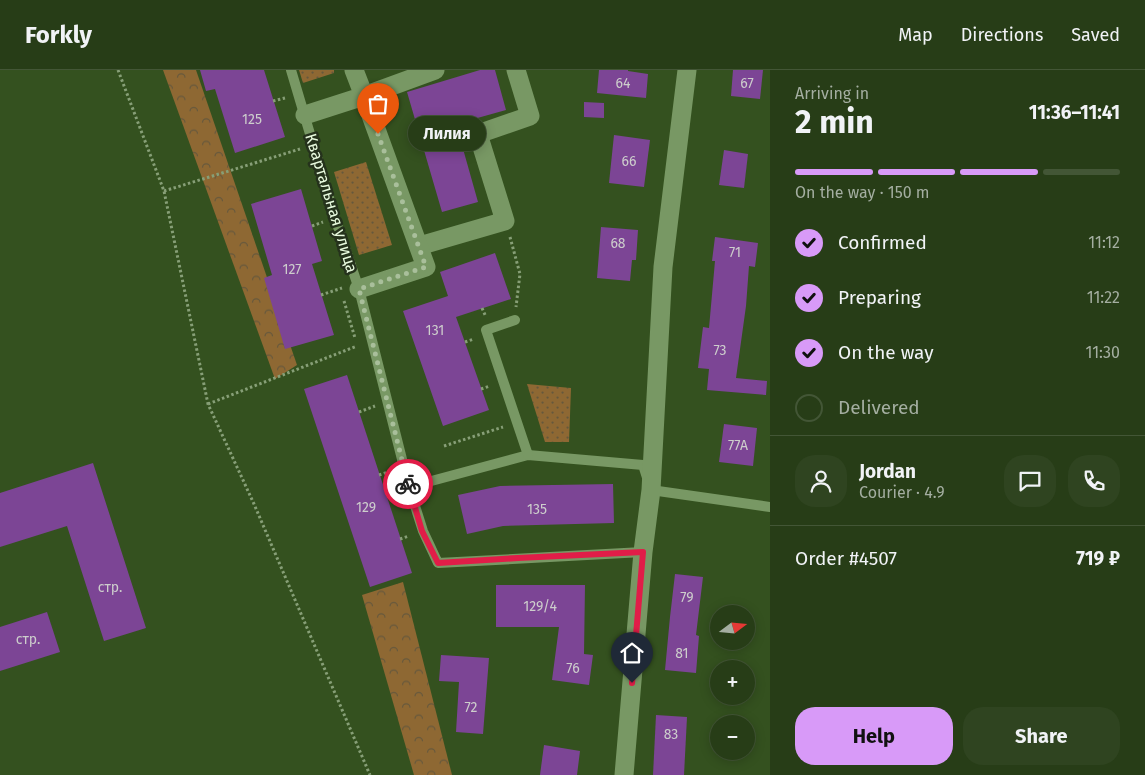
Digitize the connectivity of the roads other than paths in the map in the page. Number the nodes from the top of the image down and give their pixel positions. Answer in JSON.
{"nodes":[{"id":1,"x":291,"y":70,"type":"edge"},
{"id":2,"x":354,"y":70,"type":"edge"},
{"id":3,"x":435,"y":70,"type":"edge"},
{"id":4,"x":516,"y":70,"type":"edge"},
{"id":5,"x":687,"y":70,"type":"edge"},
{"id":6,"x":364,"y":96,"type":"junction"},
{"id":7,"x":305,"y":115,"type":"junction"},
{"id":8,"x":419,"y":246,"type":"junction"},
{"id":9,"x":359,"y":289,"type":"junction"},
{"id":10,"x":515,"y":320,"type":"road end"},
{"id":11,"x":528,"y":455,"type":"junction"},
{"id":12,"x":409,"y":487,"type":"junction"},
{"id":13,"x":651,"y":490,"type":"junction"},
{"id":14,"x":770,"y":507,"type":"edge"},
{"id":15,"x":643,"y":552,"type":"junction"},
{"id":16,"x":624,"y":775,"type":"edge"}],
"edges":[{"from":1,"to":7,"type":"lane","name":"Квартальная улица"},
{"from":2,"to":6,"type":"street"},
{"from":3,"to":6,"type":"street"},
{"from":4,"to":8,"type":"street"},
{"from":5,"to":13,"type":"street"},
{"from":6,"to":7,"type":"street"},
{"from":6,"to":8,"type":"street"},
{"from":7,"to":9,"type":"lane","name":"Квартальная улица"},
{"from":8,"to":9,"type":"street"},
{"from":9,"to":12,"type":"lane","name":"Квартальная улица"},
{"from":10,"to":11,"type":"lane"},
{"from":11,"to":12,"type":"lane"},
{"from":11,"to":13,"type":"lane"},
{"from":12,"to":15,"type":"lane","name":"Квартальная улица"},
{"from":13,"to":14,"type":"lane"},
{"from":13,"to":15,"type":"street"},
{"from":15,"to":16,"type":"street"}]}
